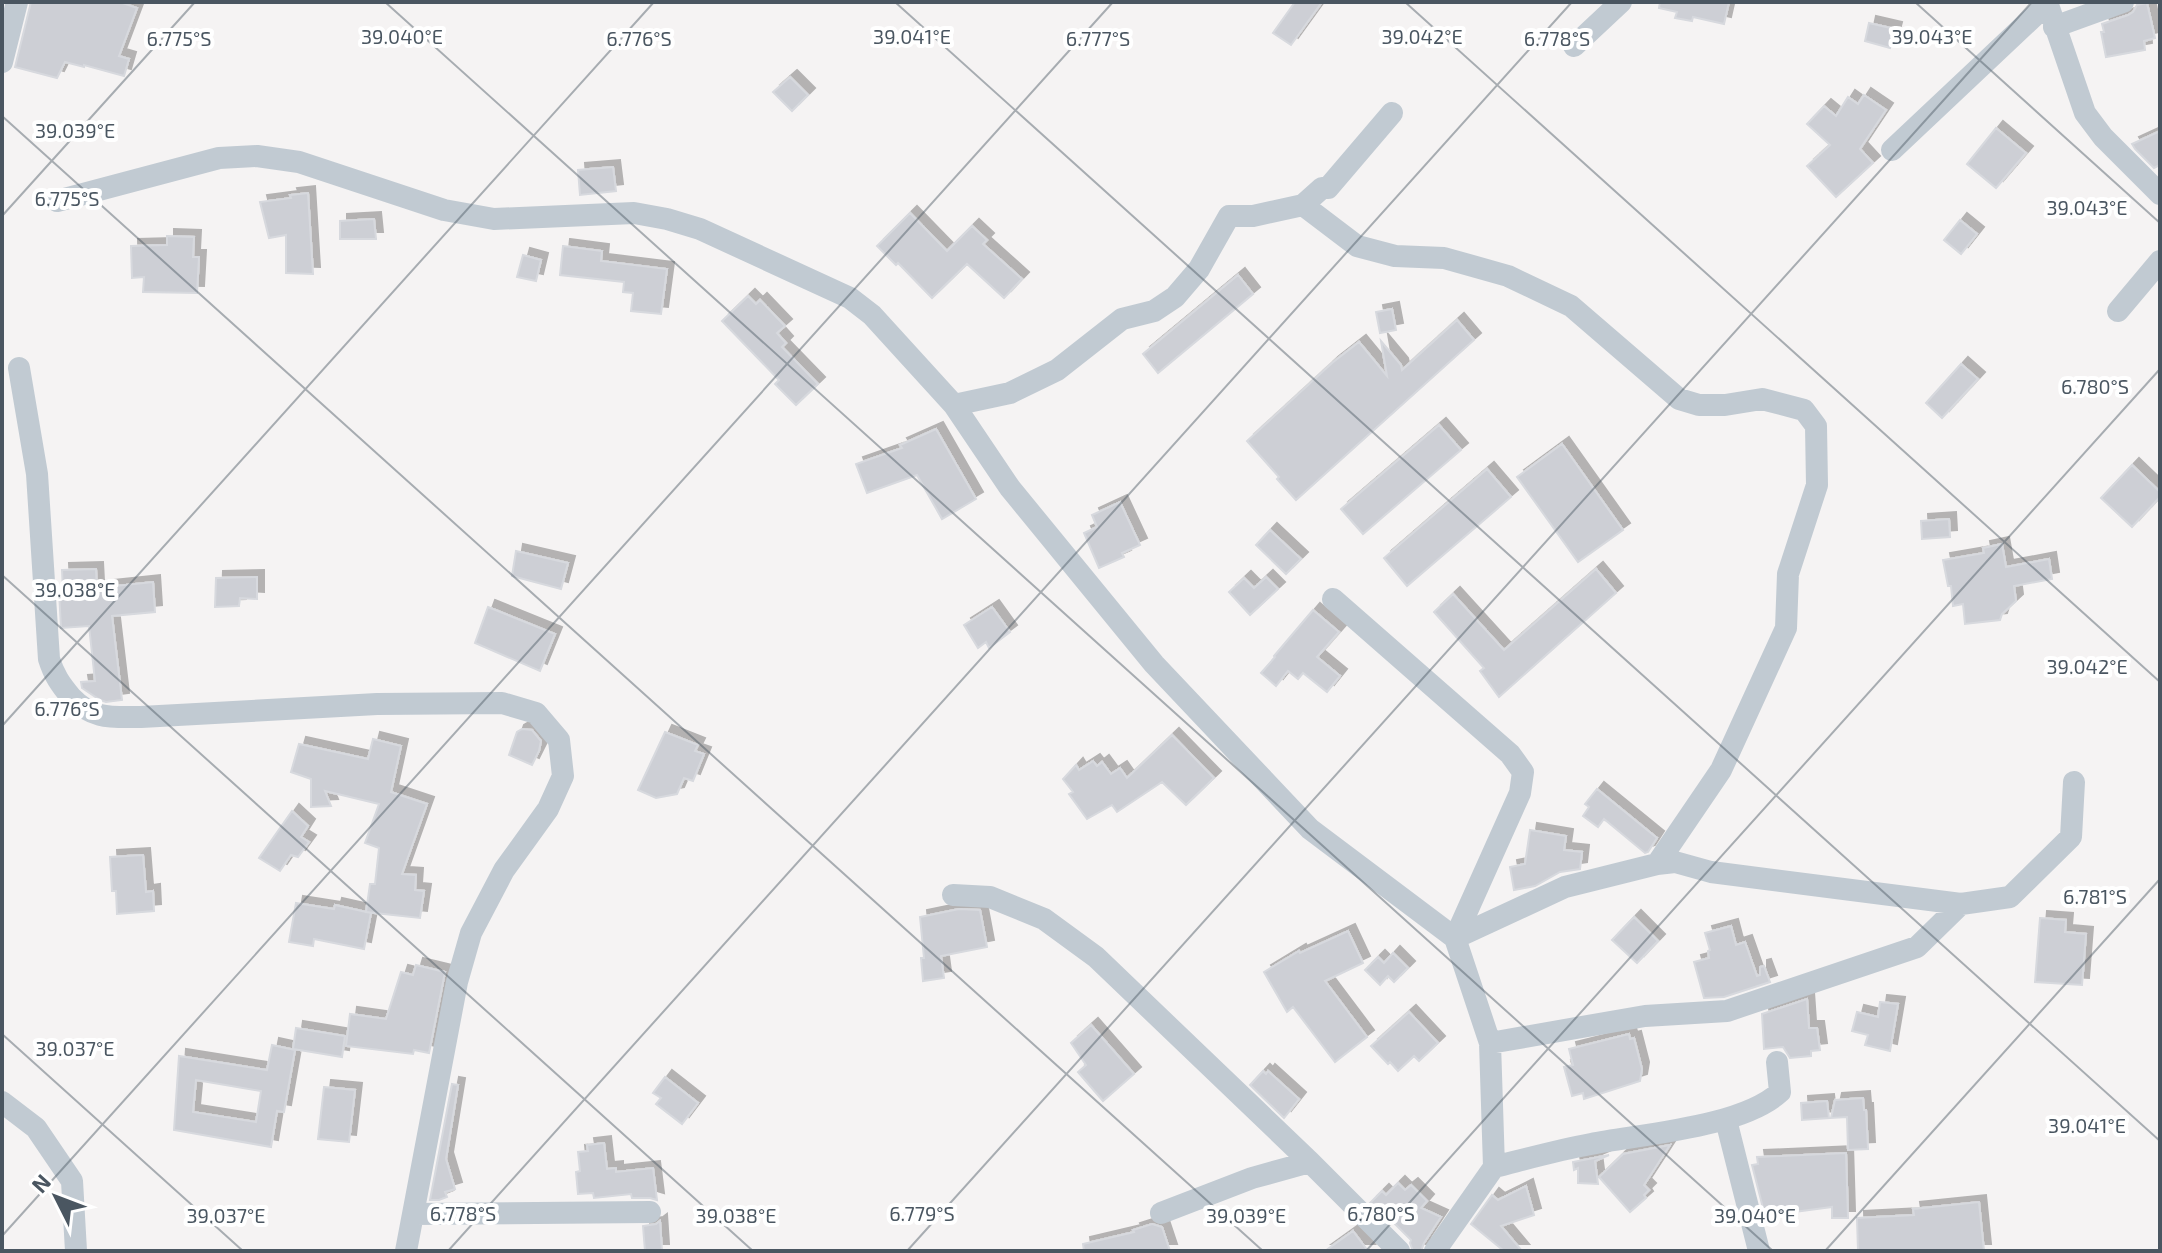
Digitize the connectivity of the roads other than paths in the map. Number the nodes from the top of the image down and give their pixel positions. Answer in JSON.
{"nodes":[{"id":1,"x":17,"y":2,"type":"edge"},
{"id":2,"x":1621,"y":2,"type":"edge"},
{"id":3,"x":2123,"y":2,"type":"edge"},
{"id":4,"x":2047,"y":3,"type":"edge"},
{"id":5,"x":2054,"y":27,"type":"junction"},
{"id":6,"x":1574,"y":46,"type":"dead end"},
{"id":7,"x":2,"y":62,"type":"edge"},
{"id":8,"x":1392,"y":113,"type":"dead end"},
{"id":9,"x":1892,"y":150,"type":"dead end"},
{"id":10,"x":2160,"y":194,"type":"edge"},
{"id":11,"x":57,"y":201,"type":"dead end"},
{"id":12,"x":1303,"y":205,"type":"junction"},
{"id":13,"x":2160,"y":261,"type":"edge"},
{"id":14,"x":2118,"y":311,"type":"dead end"},
{"id":15,"x":19,"y":368,"type":"dead end"},
{"id":16,"x":954,"y":405,"type":"junction"},
{"id":17,"x":1333,"y":599,"type":"dead end"},
{"id":18,"x":2074,"y":782,"type":"dead end"},
{"id":19,"x":1657,"y":864,"type":"junction"},
{"id":20,"x":953,"y":895,"type":"dead end"},
{"id":21,"x":1961,"y":904,"type":"junction"},
{"id":22,"x":1455,"y":938,"type":"junction"},
{"id":23,"x":1490,"y":1043,"type":"junction"},
{"id":24,"x":1777,"y":1062,"type":"dead end"},
{"id":25,"x":2,"y":1102,"type":"edge"},
{"id":26,"x":1726,"y":1120,"type":"junction"},
{"id":27,"x":1310,"y":1162,"type":"junction"},
{"id":28,"x":1494,"y":1167,"type":"junction"},
{"id":29,"x":650,"y":1212,"type":"dead end"},
{"id":30,"x":1161,"y":1213,"type":"dead end"},
{"id":31,"x":414,"y":1214,"type":"junction"},
{"id":32,"x":76,"y":1251,"type":"edge"},
{"id":33,"x":406,"y":1251,"type":"edge"},
{"id":34,"x":1399,"y":1251,"type":"edge"},
{"id":35,"x":1435,"y":1251,"type":"edge"},
{"id":36,"x":1759,"y":1251,"type":"edge"}],
"edges":[{"from":1,"to":7,"type":"street"},
{"from":2,"to":6,"type":"street"},
{"from":3,"to":5,"type":"street"},
{"from":4,"to":5,"type":"street"},
{"from":4,"to":9,"type":"street"},
{"from":5,"to":10,"type":"street"},
{"from":8,"to":12,"type":"street"},
{"from":11,"to":16,"type":"street"},
{"from":12,"to":16,"type":"street"},
{"from":12,"to":19,"type":"street"},
{"from":13,"to":14,"type":"street"},
{"from":15,"to":31,"type":"street"},
{"from":16,"to":22,"type":"street"},
{"from":17,"to":22,"type":"street"},
{"from":18,"to":21,"type":"street"},
{"from":19,"to":21,"type":"street"},
{"from":19,"to":22,"type":"street"},
{"from":20,"to":27,"type":"street"},
{"from":21,"to":23,"type":"street"},
{"from":22,"to":23,"type":"street"},
{"from":23,"to":28,"type":"street"},
{"from":24,"to":26,"type":"street"},
{"from":25,"to":32,"type":"street"},
{"from":26,"to":28,"type":"street"},
{"from":26,"to":36,"type":"street"},
{"from":27,"to":30,"type":"street"},
{"from":27,"to":34,"type":"street"},
{"from":28,"to":35,"type":"street"},
{"from":29,"to":31,"type":"street"},
{"from":31,"to":33,"type":"street"}]}
